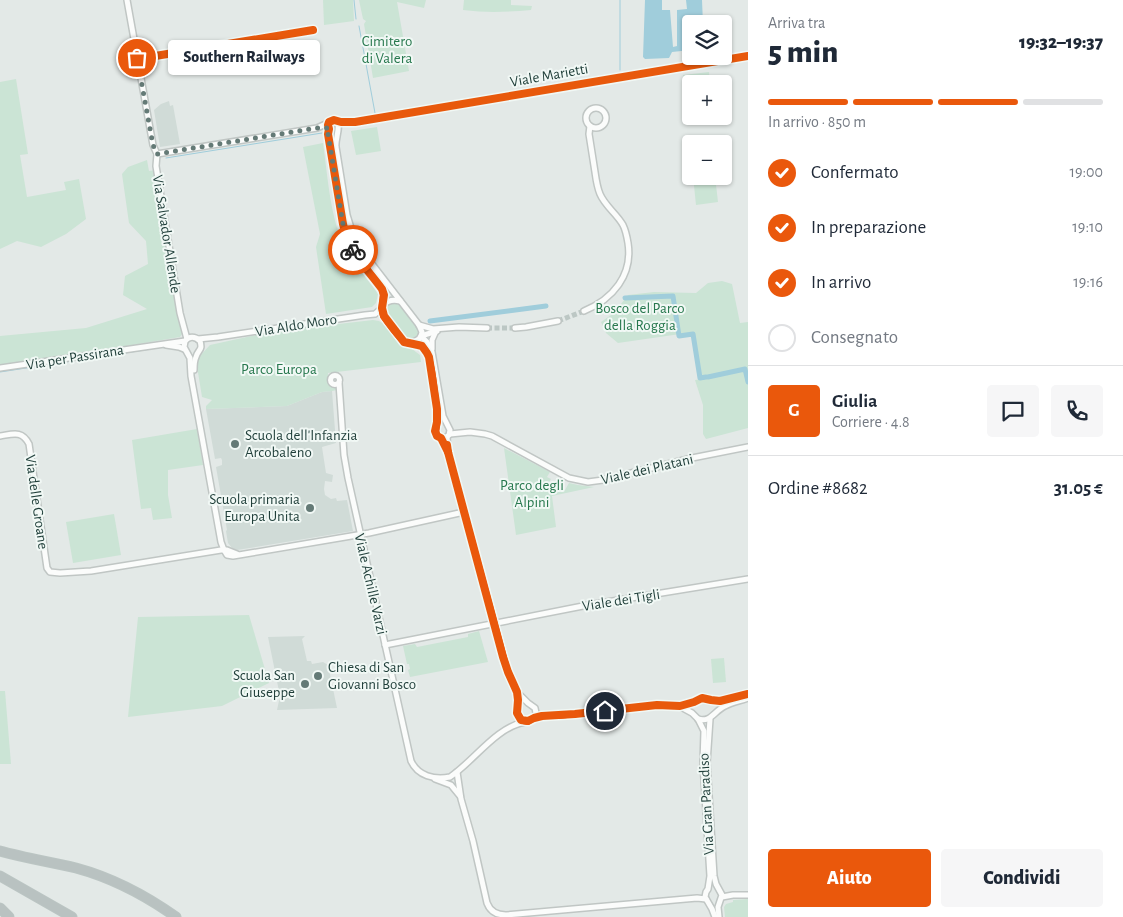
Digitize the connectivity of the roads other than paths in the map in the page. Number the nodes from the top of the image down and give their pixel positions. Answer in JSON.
{"nodes":[{"id":1,"x":126,"y":0,"type":"edge"},
{"id":2,"x":748,"y":56,"type":"edge"},
{"id":3,"x":337,"y":121,"type":"junction"},
{"id":4,"x":355,"y":122,"type":"junction"},
{"id":5,"x":591,"y":126,"type":"dead end"},
{"id":6,"x":329,"y":127,"type":"junction"},
{"id":7,"x":338,"y":128,"type":"junction"},
{"id":8,"x":157,"y":154,"type":"junction"},
{"id":9,"x":400,"y":301,"type":"junction"},
{"id":10,"x":382,"y":307,"type":"junction"},
{"id":11,"x":584,"y":311,"type":"tunnel mouth"},
{"id":12,"x":374,"y":314,"type":"junction"},
{"id":13,"x":384,"y":316,"type":"junction"},
{"id":14,"x":182,"y":321,"type":"junction"},
{"id":15,"x":558,"y":321,"type":"tunnel mouth"},
{"id":16,"x":419,"y":325,"type":"junction"},
{"id":17,"x":487,"y":328,"type":"tunnel mouth"},
{"id":18,"x":515,"y":328,"type":"tunnel mouth"},
{"id":19,"x":439,"y":330,"type":"junction"},
{"id":20,"x":421,"y":336,"type":"junction"},
{"id":21,"x":218,"y":337,"type":"junction"},
{"id":22,"x":196,"y":338,"type":"junction"},
{"id":23,"x":186,"y":340,"type":"junction"},
{"id":24,"x":412,"y":343,"type":"junction"},
{"id":25,"x":150,"y":345,"type":"junction"},
{"id":26,"x":202,"y":346,"type":"junction"},
{"id":27,"x":186,"y":351,"type":"junction"},
{"id":28,"x":432,"y":352,"type":"junction"},
{"id":29,"x":197,"y":354,"type":"junction"},
{"id":30,"x":0,"y":368,"type":"edge"},
{"id":31,"x":338,"y":383,"type":"dead end"},
{"id":32,"x":193,"y":384,"type":"junction"},
{"id":33,"x":436,"y":427,"type":"junction"},
{"id":34,"x":447,"y":432,"type":"junction"},
{"id":35,"x":0,"y":436,"type":"edge"},
{"id":36,"x":748,"y":447,"type":"edge"},
{"id":37,"x":464,"y":512,"type":"junction"},
{"id":38,"x":360,"y":534,"type":"junction"},
{"id":39,"x":225,"y":551,"type":"junction"},
{"id":40,"x":748,"y":580,"type":"edge"},
{"id":41,"x":494,"y":623,"type":"junction"},
{"id":42,"x":385,"y":645,"type":"junction"},
{"id":43,"x":517,"y":692,"type":"junction"},
{"id":44,"x":748,"y":694,"type":"edge"},
{"id":45,"x":748,"y":698,"type":"edge"},
{"id":46,"x":711,"y":700,"type":"junction"},
{"id":47,"x":694,"y":702,"type":"junction"},
{"id":48,"x":528,"y":703,"type":"junction"},
{"id":49,"x":680,"y":706,"type":"junction"},
{"id":50,"x":518,"y":708,"type":"junction"},
{"id":51,"x":536,"y":710,"type":"junction"},
{"id":52,"x":692,"y":713,"type":"junction"},
{"id":53,"x":714,"y":713,"type":"junction"},
{"id":54,"x":518,"y":715,"type":"junction"},
{"id":55,"x":549,"y":716,"type":"junction"},
{"id":56,"x":534,"y":718,"type":"junction"},
{"id":57,"x":710,"y":718,"type":"junction"},
{"id":58,"x":698,"y":719,"type":"junction"},
{"id":59,"x":526,"y":722,"type":"junction"},
{"id":60,"x":513,"y":726,"type":"junction"},
{"id":61,"x":457,"y":772,"type":"junction"},
{"id":62,"x":426,"y":776,"type":"junction"},
{"id":63,"x":450,"y":777,"type":"junction"},
{"id":64,"x":450,"y":785,"type":"junction"},
{"id":65,"x":461,"y":799,"type":"junction"},
{"id":66,"x":0,"y":851,"type":"edge"},
{"id":67,"x":0,"y":876,"type":"edge"},
{"id":68,"x":707,"y":890,"type":"junction"},
{"id":69,"x":720,"y":895,"type":"junction"},
{"id":70,"x":748,"y":895,"type":"edge"},
{"id":71,"x":687,"y":899,"type":"junction"},
{"id":72,"x":707,"y":901,"type":"junction"},
{"id":73,"x":0,"y":908,"type":"edge"},
{"id":74,"x":493,"y":914,"type":"edge"},
{"id":75,"x":9,"y":917,"type":"edge"},
{"id":76,"x":72,"y":917,"type":"edge"},
{"id":77,"x":176,"y":917,"type":"edge"},
{"id":78,"x":715,"y":917,"type":"edge"},
{"id":79,"x":720,"y":917,"type":"edge"}],
"edges":[{"from":1,"to":8,"type":"street","name":"Via Salvador Allende"},
{"from":2,"to":4,"type":"street","name":"Viale Marietti"},
{"from":3,"to":4,"type":"street","name":"Viale Marietti"},
{"from":3,"to":6,"type":"street"},
{"from":3,"to":7,"type":"street"},
{"from":4,"to":7,"type":"street","name":"Viale Marietti"},
{"from":5,"to":11,"type":"street"},
{"from":6,"to":7,"type":"street"},
{"from":6,"to":8,"type":"street"},
{"from":6,"to":10,"type":"street"},
{"from":7,"to":9,"type":"street"},
{"from":8,"to":14,"type":"street","name":"Via Salvador Allende"},
{"from":9,"to":10,"type":"street"},
{"from":9,"to":16,"type":"street"},
{"from":10,"to":12,"type":"street","name":"Via Aldo Moro"},
{"from":10,"to":13,"type":"street"},
{"from":12,"to":13,"type":"street","name":"Via Aldo Moro"},
{"from":12,"to":21,"type":"street","name":"Via Aldo Moro"},
{"from":13,"to":24,"type":"street"},
{"from":14,"to":22,"type":"street","name":"Via Salvador Allende"},
{"from":14,"to":23,"type":"street","name":"Via Salvador Allende"},
{"from":15,"to":18,"type":"street"},
{"from":16,"to":19,"type":"street"},
{"from":16,"to":20,"type":"street"},
{"from":17,"to":19,"type":"street"},
{"from":19,"to":20,"type":"street"},
{"from":19,"to":28,"type":"street"},
{"from":20,"to":24,"type":"street"},
{"from":20,"to":28,"type":"street"},
{"from":21,"to":22,"type":"street","name":"Via Aldo Moro"},
{"from":21,"to":26,"type":"street","name":"Via Aldo Moro"},
{"from":22,"to":23,"type":"street"},
{"from":22,"to":26,"type":"street"},
{"from":23,"to":25,"type":"street","name":"Via per Passirana"},
{"from":23,"to":27,"type":"street"},
{"from":24,"to":33,"type":"street"},
{"from":25,"to":27,"type":"street","name":"Via per Passirana"},
{"from":25,"to":30,"type":"street","name":"Via per Passirana"},
{"from":26,"to":29,"type":"street"},
{"from":27,"to":29,"type":"street"},
{"from":27,"to":32,"type":"street"},
{"from":28,"to":34,"type":"street"},
{"from":29,"to":32,"type":"street"},
{"from":31,"to":38,"type":"street","name":"Viale Achille Varzi"},
{"from":32,"to":39,"type":"street"},
{"from":33,"to":34,"type":"street"},
{"from":33,"to":34,"type":"street"},
{"from":34,"to":36,"type":"street","name":"Viale dei Platani"},
{"from":34,"to":37,"type":"street"},
{"from":35,"to":39,"type":"street","name":"Via delle Groane"},
{"from":37,"to":38,"type":"street"},
{"from":37,"to":41,"type":"street"},
{"from":38,"to":39,"type":"street"},
{"from":38,"to":42,"type":"street","name":"Viale Achille Varzi"},
{"from":40,"to":41,"type":"street","name":"Viale dei Tigli"},
{"from":41,"to":42,"type":"street","name":"Viale dei Tigli"},
{"from":41,"to":43,"type":"street"},
{"from":42,"to":62,"type":"street","name":"Viale Achille Varzi"},
{"from":43,"to":48,"type":"street"},
{"from":43,"to":50,"type":"street"},
{"from":44,"to":46,"type":"street"},
{"from":45,"to":53,"type":"street"},
{"from":46,"to":47,"type":"street"},
{"from":46,"to":53,"type":"street"},
{"from":47,"to":49,"type":"street"},
{"from":47,"to":52,"type":"street"},
{"from":48,"to":50,"type":"street"},
{"from":48,"to":51,"type":"street"},
{"from":49,"to":52,"type":"street"},
{"from":49,"to":55,"type":"street"},
{"from":50,"to":54,"type":"street"},
{"from":51,"to":55,"type":"street"},
{"from":51,"to":56,"type":"street"},
{"from":52,"to":58,"type":"street"},
{"from":53,"to":57,"type":"street"},
{"from":54,"to":59,"type":"street"},
{"from":54,"to":60,"type":"street"},
{"from":55,"to":56,"type":"street"},
{"from":56,"to":59,"type":"street"},
{"from":57,"to":58,"type":"street"},
{"from":57,"to":69,"type":"street","name":"Via Gran Paradiso"},
{"from":58,"to":68,"type":"street","name":"Via Gran Paradiso"},
{"from":59,"to":60,"type":"street"},
{"from":60,"to":61,"type":"street"},
{"from":61,"to":63,"type":"street"},
{"from":61,"to":65,"type":"street"},
{"from":62,"to":63,"type":"street"},
{"from":62,"to":64,"type":"street","name":"Viale Achille Varzi"},
{"from":63,"to":64,"type":"street"},
{"from":64,"to":65,"type":"street"},
{"from":65,"to":74,"type":"street"},
{"from":66,"to":77,"type":"highway"},
{"from":67,"to":76,"type":"highway"},
{"from":68,"to":69,"type":"street"},
{"from":68,"to":71,"type":"street"},
{"from":68,"to":72,"type":"street","name":"Via Gran Paradiso"},
{"from":69,"to":70,"type":"street"},
{"from":69,"to":72,"type":"street"},
{"from":69,"to":79,"type":"street","name":"Via Gran Paradiso"},
{"from":71,"to":72,"type":"street"},
{"from":71,"to":74,"type":"street"},
{"from":72,"to":78,"type":"street"},
{"from":73,"to":75,"type":"highway"}]}
